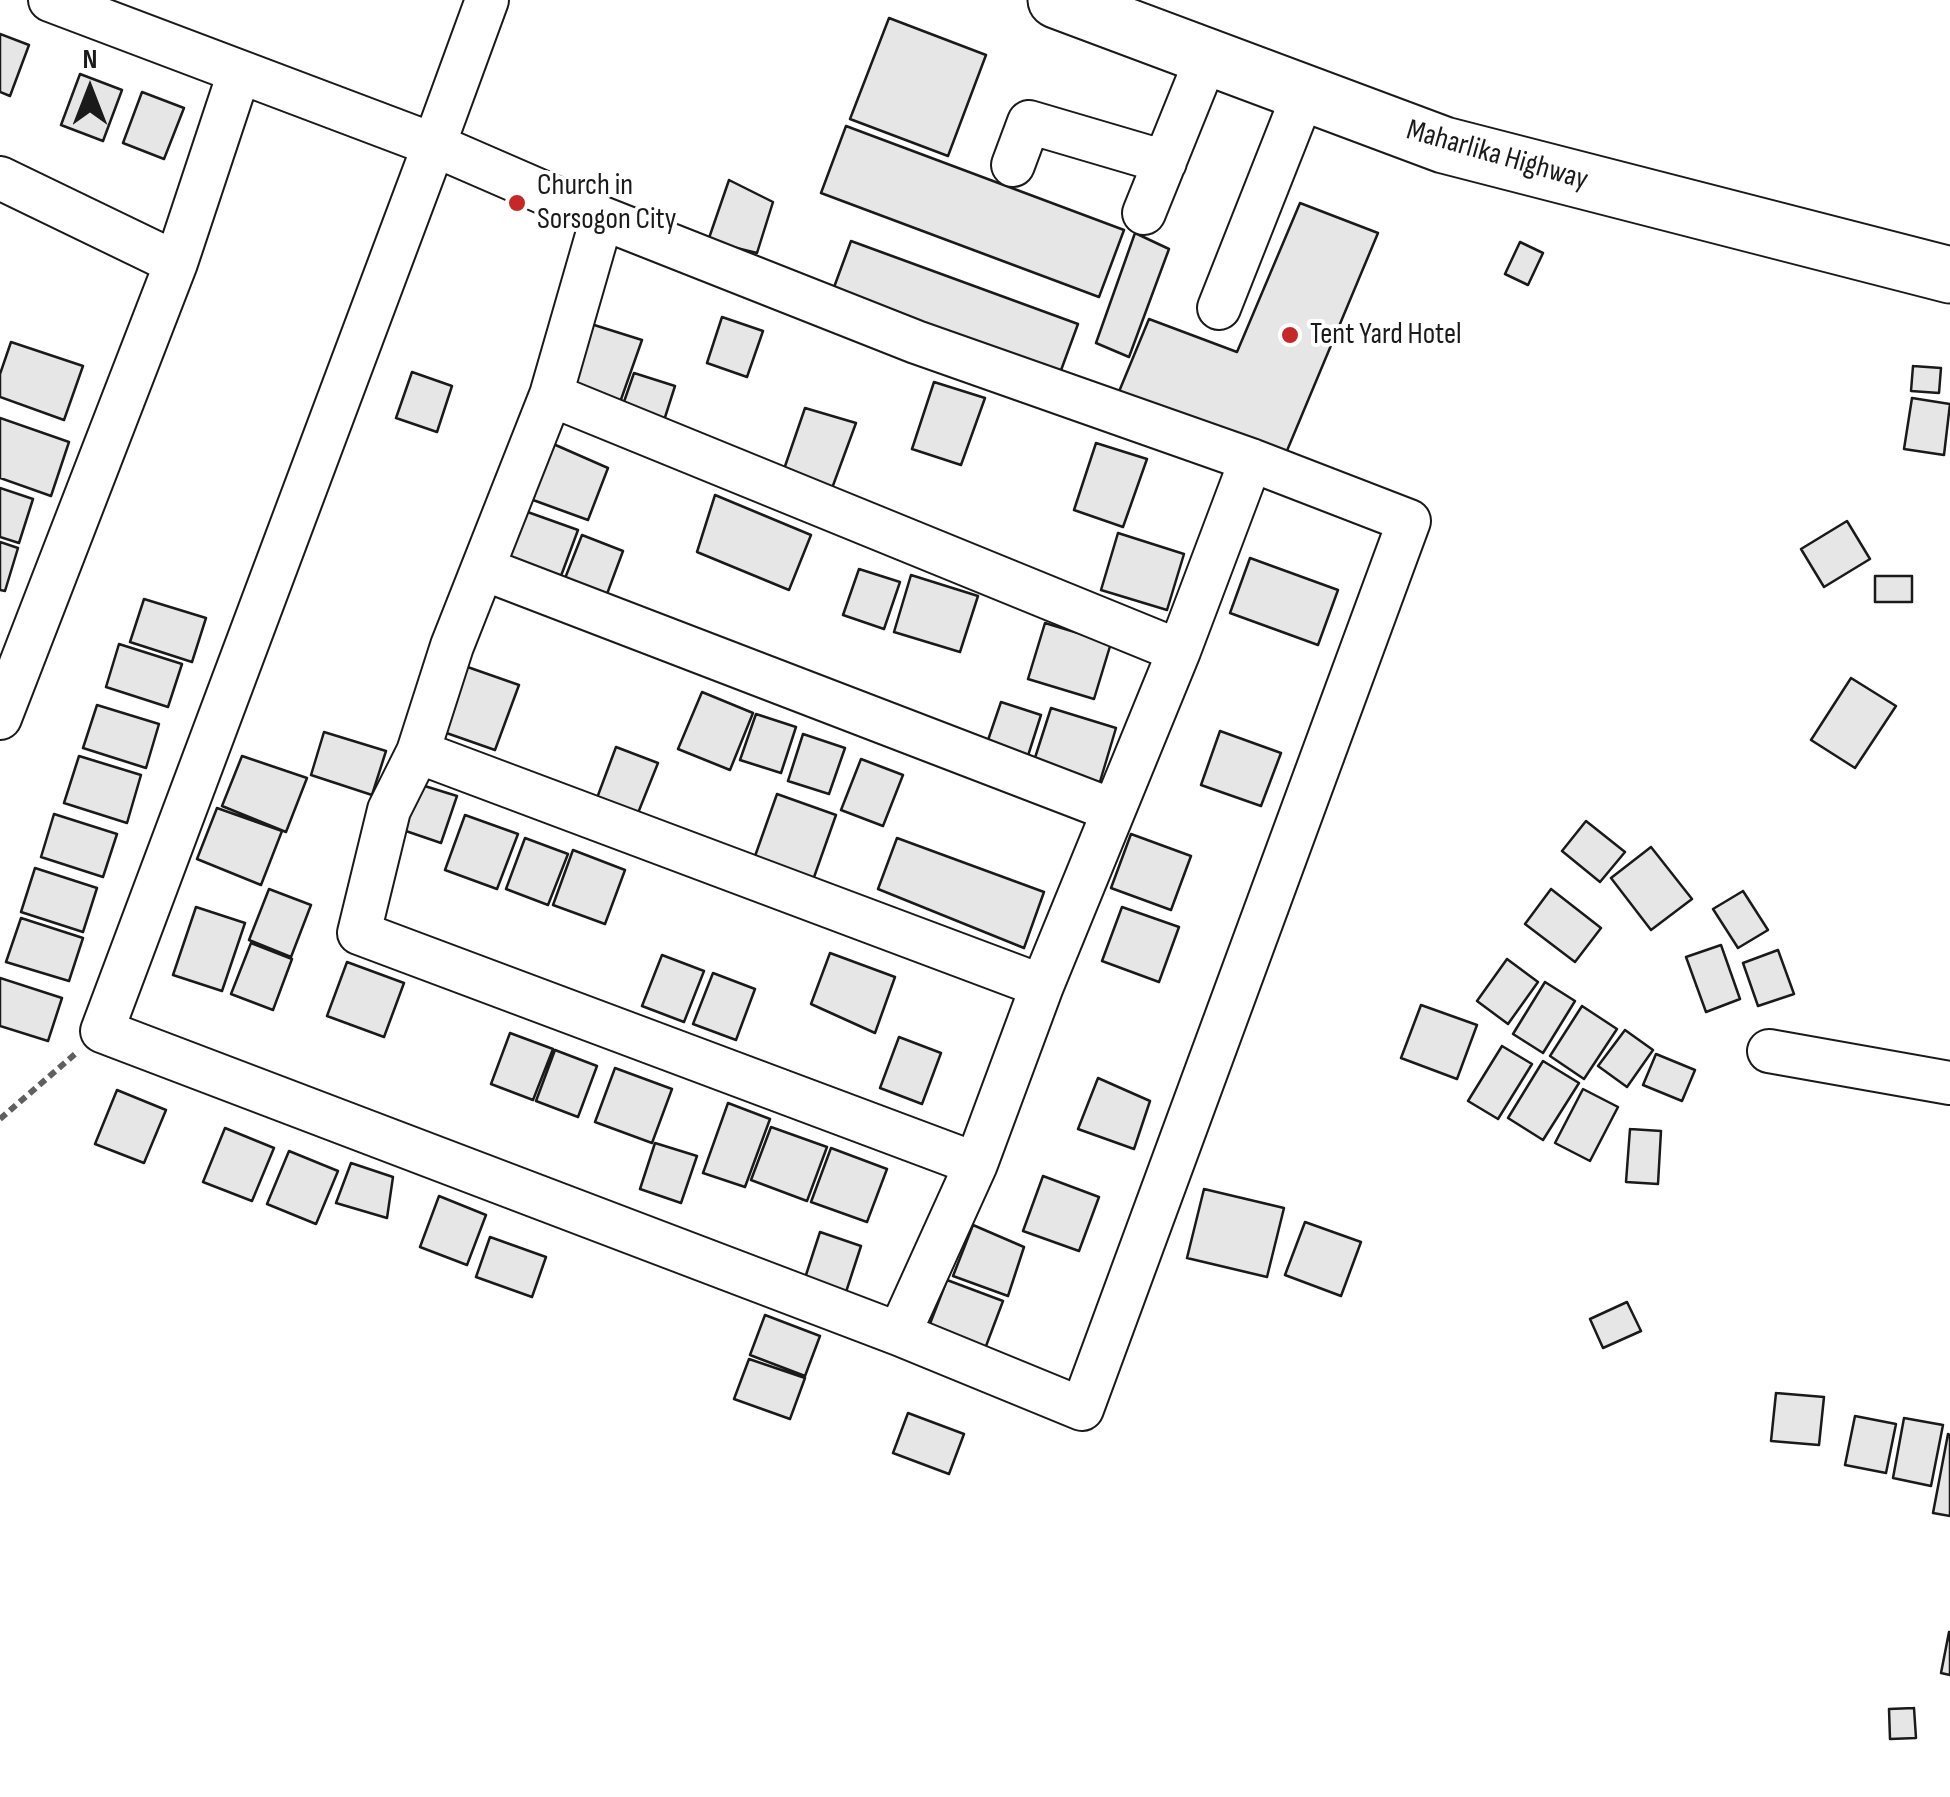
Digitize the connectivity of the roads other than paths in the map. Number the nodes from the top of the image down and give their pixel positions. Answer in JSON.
{"nodes":[{"id":1,"x":50,"y":0,"type":"edge"},
{"id":2,"x":487,"y":0,"type":"edge"},
{"id":3,"x":1056,"y":0,"type":"edge"},
{"id":4,"x":1208,"y":57,"type":"junction"},
{"id":5,"x":239,"y":73,"type":"junction"},
{"id":6,"x":1304,"y":93,"type":"junction"},
{"id":7,"x":434,"y":145,"type":"junction"},
{"id":8,"x":1165,"y":162,"type":"junction"},
{"id":9,"x":1012,"y":164,"type":"dead end"},
{"id":10,"x":0,"y":178,"type":"edge"},
{"id":11,"x":1144,"y":213,"type":"dead end"},
{"id":12,"x":602,"y":218,"type":"junction"},
{"id":13,"x":176,"y":262,"type":"junction"},
{"id":14,"x":1950,"y":276,"type":"edge"},
{"id":15,"x":1219,"y":308,"type":"dead end"},
{"id":16,"x":551,"y":395,"type":"junction"},
{"id":17,"x":1251,"y":460,"type":"junction"},
{"id":18,"x":484,"y":569,"type":"junction"},
{"id":19,"x":1179,"y":651,"type":"junction"},
{"id":20,"x":0,"y":718,"type":"edge"},
{"id":21,"x":418,"y":752,"type":"junction"},
{"id":22,"x":1112,"y":810,"type":"junction"},
{"id":23,"x":1042,"y":986,"type":"junction"},
{"id":24,"x":1770,"y":1051,"type":"dead end"},
{"id":25,"x":1950,"y":1082,"type":"edge"},
{"id":26,"x":976,"y":1164,"type":"junction"},
{"id":27,"x":900,"y":1334,"type":"junction"}],
"edges":[{"from":1,"to":5,"type":"street"},
{"from":2,"to":7,"type":"street"},
{"from":3,"to":4,"type":"highway","name":"Maharlika Highway"},
{"from":4,"to":6,"type":"highway","name":"Maharlika Highway"},
{"from":4,"to":8,"type":"street"},
{"from":5,"to":7,"type":"street"},
{"from":5,"to":13,"type":"street"},
{"from":6,"to":14,"type":"highway","name":"Maharlika Highway"},
{"from":6,"to":15,"type":"street"},
{"from":7,"to":12,"type":"street"},
{"from":7,"to":27,"type":"street"},
{"from":8,"to":9,"type":"street"},
{"from":8,"to":11,"type":"street"},
{"from":10,"to":13,"type":"street"},
{"from":12,"to":16,"type":"street"},
{"from":12,"to":17,"type":"street"},
{"from":13,"to":20,"type":"street"},
{"from":16,"to":18,"type":"street"},
{"from":16,"to":19,"type":"street"},
{"from":17,"to":19,"type":"street"},
{"from":17,"to":27,"type":"street"},
{"from":18,"to":21,"type":"street"},
{"from":18,"to":22,"type":"street"},
{"from":19,"to":22,"type":"street"},
{"from":21,"to":23,"type":"street"},
{"from":21,"to":26,"type":"street"},
{"from":22,"to":23,"type":"street"},
{"from":23,"to":26,"type":"street"},
{"from":24,"to":25,"type":"street"},
{"from":26,"to":27,"type":"street"}]}
